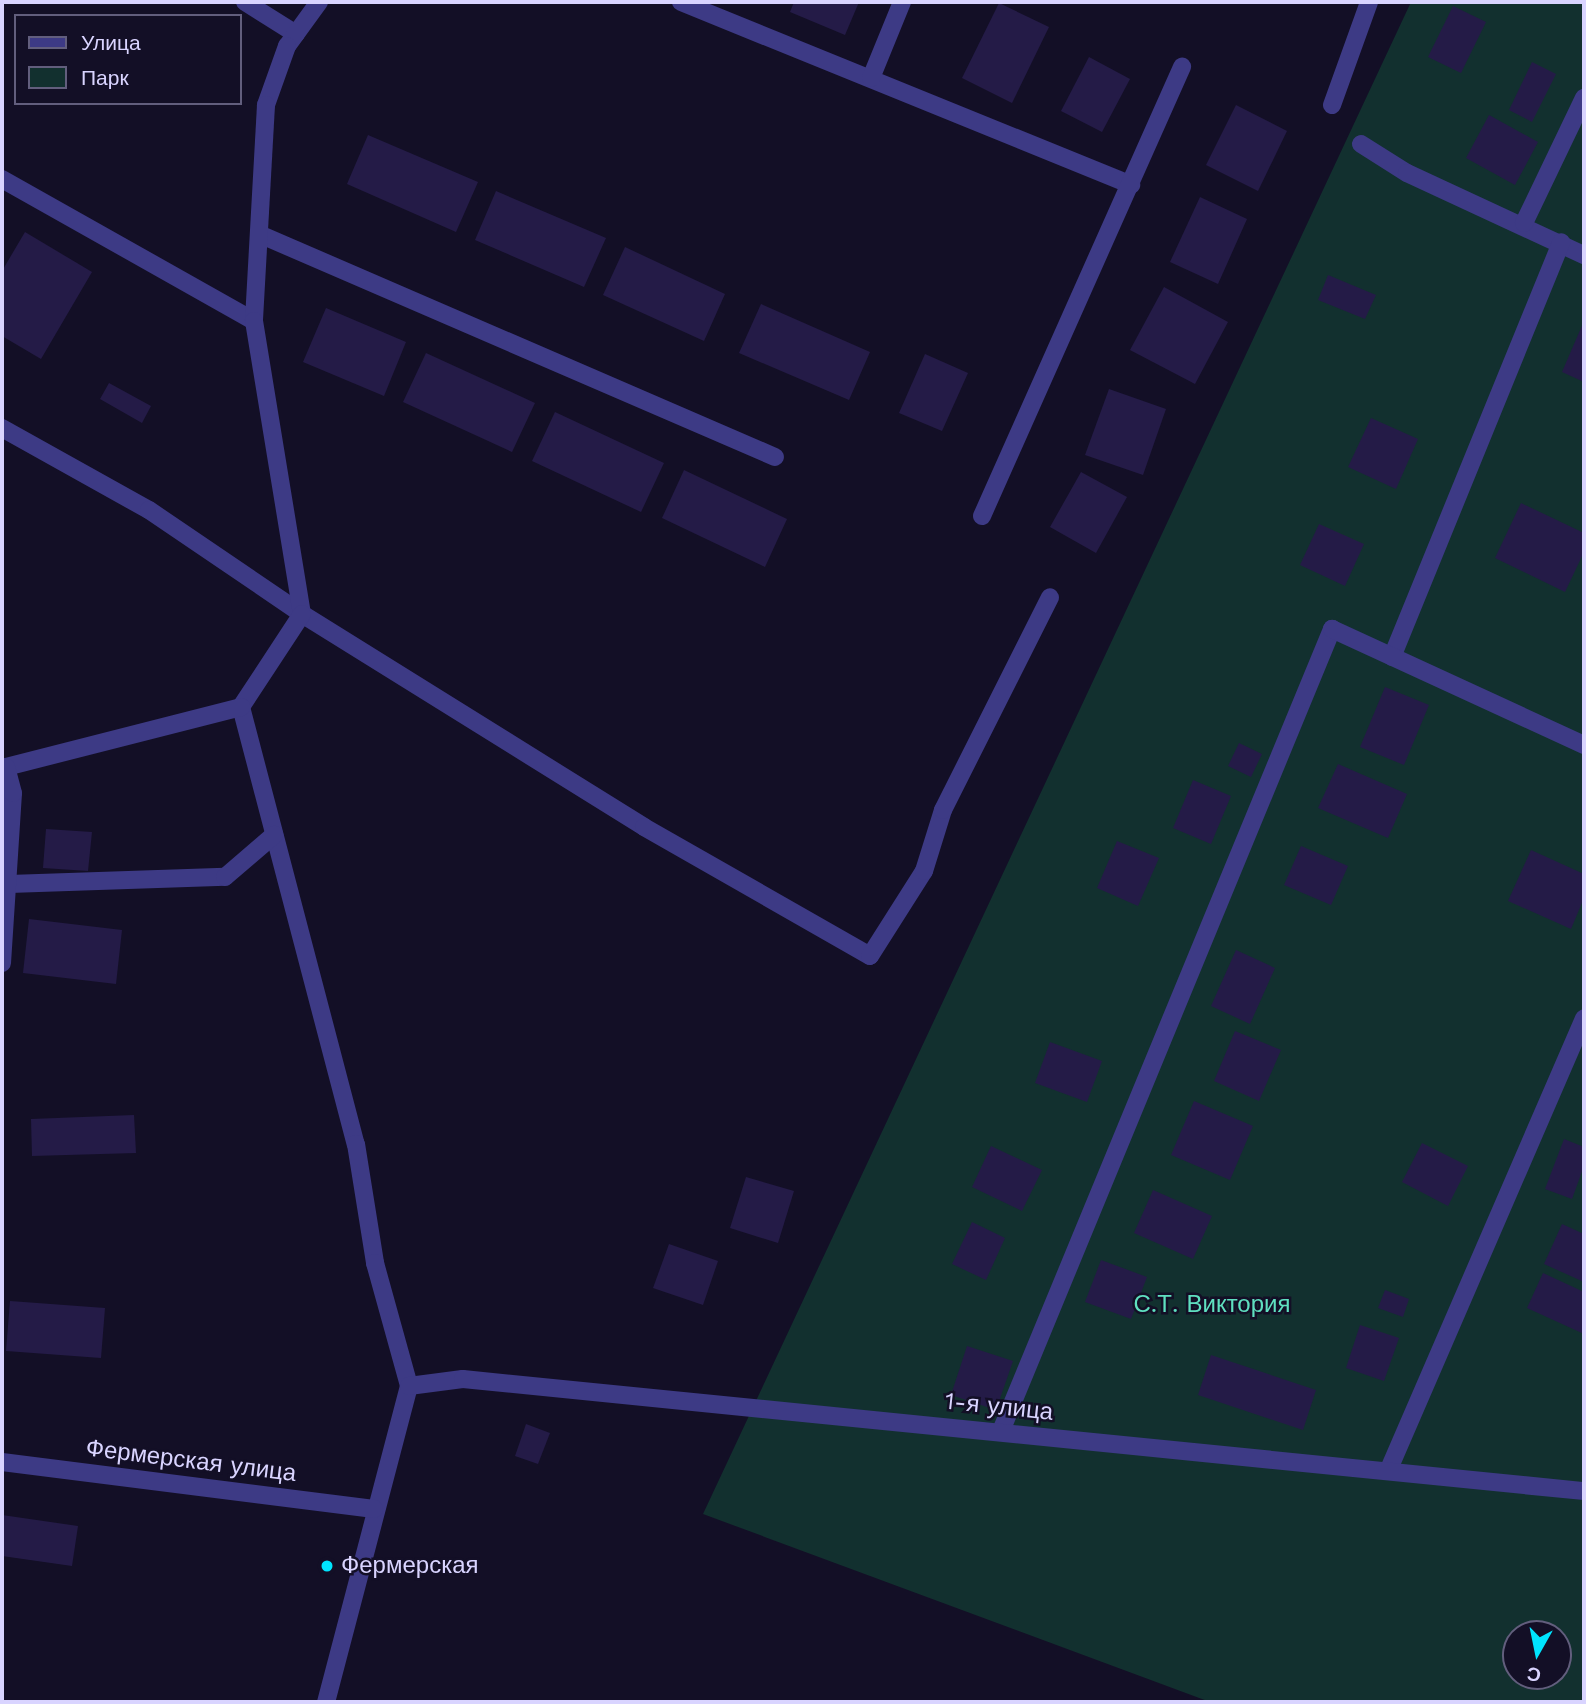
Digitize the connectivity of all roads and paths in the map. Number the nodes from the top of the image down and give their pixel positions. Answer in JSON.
{"nodes":[{"id":1,"x":245,"y":2,"type":"edge"},
{"id":2,"x":319,"y":2,"type":"edge"},
{"id":3,"x":681,"y":2,"type":"edge"},
{"id":4,"x":902,"y":2,"type":"edge"},
{"id":5,"x":1369,"y":2,"type":"edge"},
{"id":6,"x":296,"y":34,"type":"junction"},
{"id":7,"x":1182,"y":67,"type":"dead end"},
{"id":8,"x":871,"y":78,"type":"junction"},
{"id":9,"x":1584,"y":98,"type":"edge"},
{"id":10,"x":1332,"y":105,"type":"dead end"},
{"id":11,"x":1361,"y":144,"type":"dead end"},
{"id":12,"x":2,"y":179,"type":"edge"},
{"id":13,"x":1131,"y":185,"type":"junction"},
{"id":14,"x":1524,"y":223,"type":"junction"},
{"id":15,"x":259,"y":234,"type":"junction"},
{"id":16,"x":1561,"y":242,"type":"junction"},
{"id":17,"x":1584,"y":254,"type":"edge"},
{"id":18,"x":254,"y":321,"type":"junction"},
{"id":19,"x":2,"y":428,"type":"edge"},
{"id":20,"x":775,"y":457,"type":"dead end"},
{"id":21,"x":982,"y":516,"type":"dead end"},
{"id":22,"x":1050,"y":597,"type":"dead end"},
{"id":23,"x":302,"y":614,"type":"junction"},
{"id":24,"x":1392,"y":656,"type":"junction"},
{"id":25,"x":242,"y":707,"type":"junction"},
{"id":26,"x":1584,"y":745,"type":"edge"},
{"id":27,"x":4,"y":767,"type":"edge"},
{"id":28,"x":274,"y":835,"type":"junction"},
{"id":29,"x":9,"y":884,"type":"junction"},
{"id":30,"x":2,"y":963,"type":"edge"},
{"id":31,"x":1584,"y":1018,"type":"edge"},
{"id":32,"x":409,"y":1386,"type":"junction"},
{"id":33,"x":1002,"y":1431,"type":"junction"},
{"id":34,"x":2,"y":1462,"type":"edge"},
{"id":35,"x":1388,"y":1469,"type":"junction"},
{"id":36,"x":1584,"y":1491,"type":"edge"},
{"id":37,"x":374,"y":1509,"type":"junction"},
{"id":38,"x":326,"y":1702,"type":"edge"}],
"edges":[{"from":1,"to":6,"type":"street"},
{"from":2,"to":6,"type":"street"},
{"from":3,"to":8,"type":"street"},
{"from":4,"to":8,"type":"street"},
{"from":5,"to":10,"type":"street"},
{"from":6,"to":15,"type":"street"},
{"from":7,"to":13,"type":"street"},
{"from":8,"to":13,"type":"street"},
{"from":9,"to":14,"type":"street"},
{"from":11,"to":14,"type":"street"},
{"from":12,"to":18,"type":"street"},
{"from":13,"to":21,"type":"street"},
{"from":14,"to":16,"type":"street"},
{"from":15,"to":18,"type":"street"},
{"from":15,"to":20,"type":"street"},
{"from":16,"to":17,"type":"street"},
{"from":16,"to":24,"type":"street"},
{"from":18,"to":23,"type":"street"},
{"from":19,"to":23,"type":"street"},
{"from":22,"to":23,"type":"street"},
{"from":23,"to":25,"type":"street"},
{"from":24,"to":26,"type":"street"},
{"from":24,"to":33,"type":"street"},
{"from":25,"to":27,"type":"street"},
{"from":25,"to":28,"type":"street"},
{"from":27,"to":29,"type":"street"},
{"from":28,"to":29,"type":"street"},
{"from":28,"to":32,"type":"street"},
{"from":29,"to":30,"type":"street"},
{"from":31,"to":35,"type":"street"},
{"from":32,"to":33,"type":"street","name":"1-я улица"},
{"from":32,"to":37,"type":"street"},
{"from":33,"to":35,"type":"street","name":"1-я улица"},
{"from":34,"to":37,"type":"street","name":"Фермерская улица"},
{"from":35,"to":36,"type":"street","name":"1-я улица"},
{"from":37,"to":38,"type":"street"}]}
